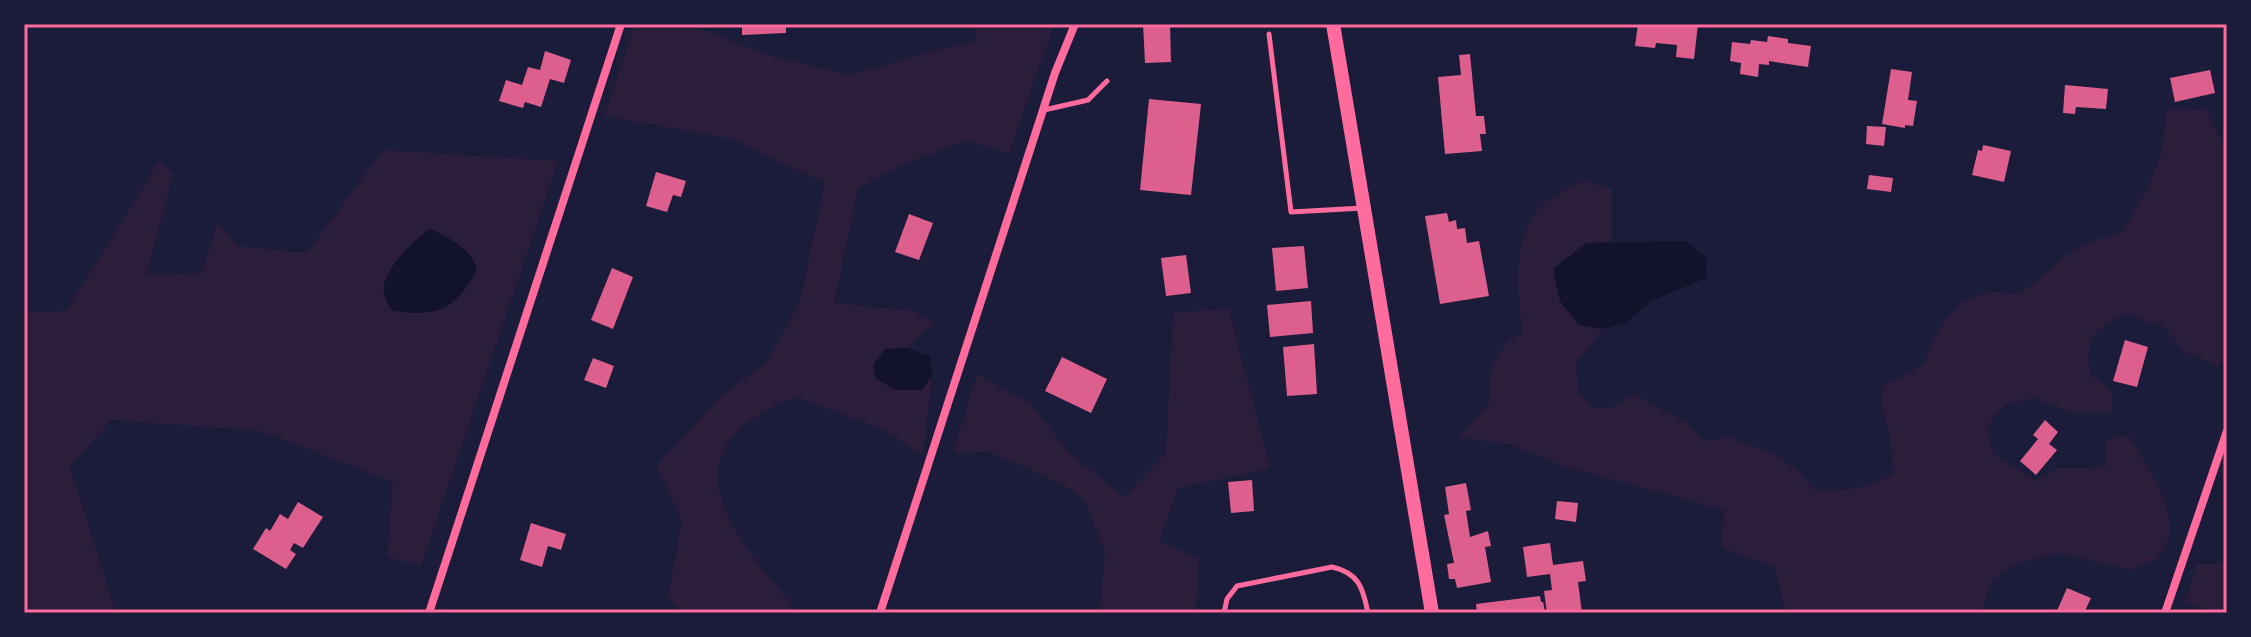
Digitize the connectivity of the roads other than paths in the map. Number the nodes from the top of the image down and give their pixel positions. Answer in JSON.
{"nodes":[{"id":1,"x":621,"y":24,"type":"edge"},
{"id":2,"x":1075,"y":24,"type":"edge"},
{"id":3,"x":1333,"y":24,"type":"edge"},
{"id":4,"x":1269,"y":34,"type":"dead end"},
{"id":5,"x":1107,"y":81,"type":"dead end"},
{"id":6,"x":1043,"y":110,"type":"junction"},
{"id":7,"x":1364,"y":207,"type":"junction"},
{"id":8,"x":2227,"y":431,"type":"edge"},
{"id":9,"x":429,"y":613,"type":"edge"},
{"id":10,"x":880,"y":613,"type":"edge"},
{"id":11,"x":1224,"y":613,"type":"edge"},
{"id":12,"x":1368,"y":613,"type":"edge"},
{"id":13,"x":1432,"y":613,"type":"edge"},
{"id":14,"x":2165,"y":613,"type":"edge"}],
"edges":[{"from":1,"to":9,"type":"street"},
{"from":2,"to":6,"type":"street"},
{"from":3,"to":7,"type":"main road"},
{"from":4,"to":7,"type":"lane"},
{"from":5,"to":6,"type":"lane"},
{"from":6,"to":10,"type":"street"},
{"from":7,"to":13,"type":"main road"},
{"from":8,"to":14,"type":"street"},
{"from":11,"to":12,"type":"lane"}]}
